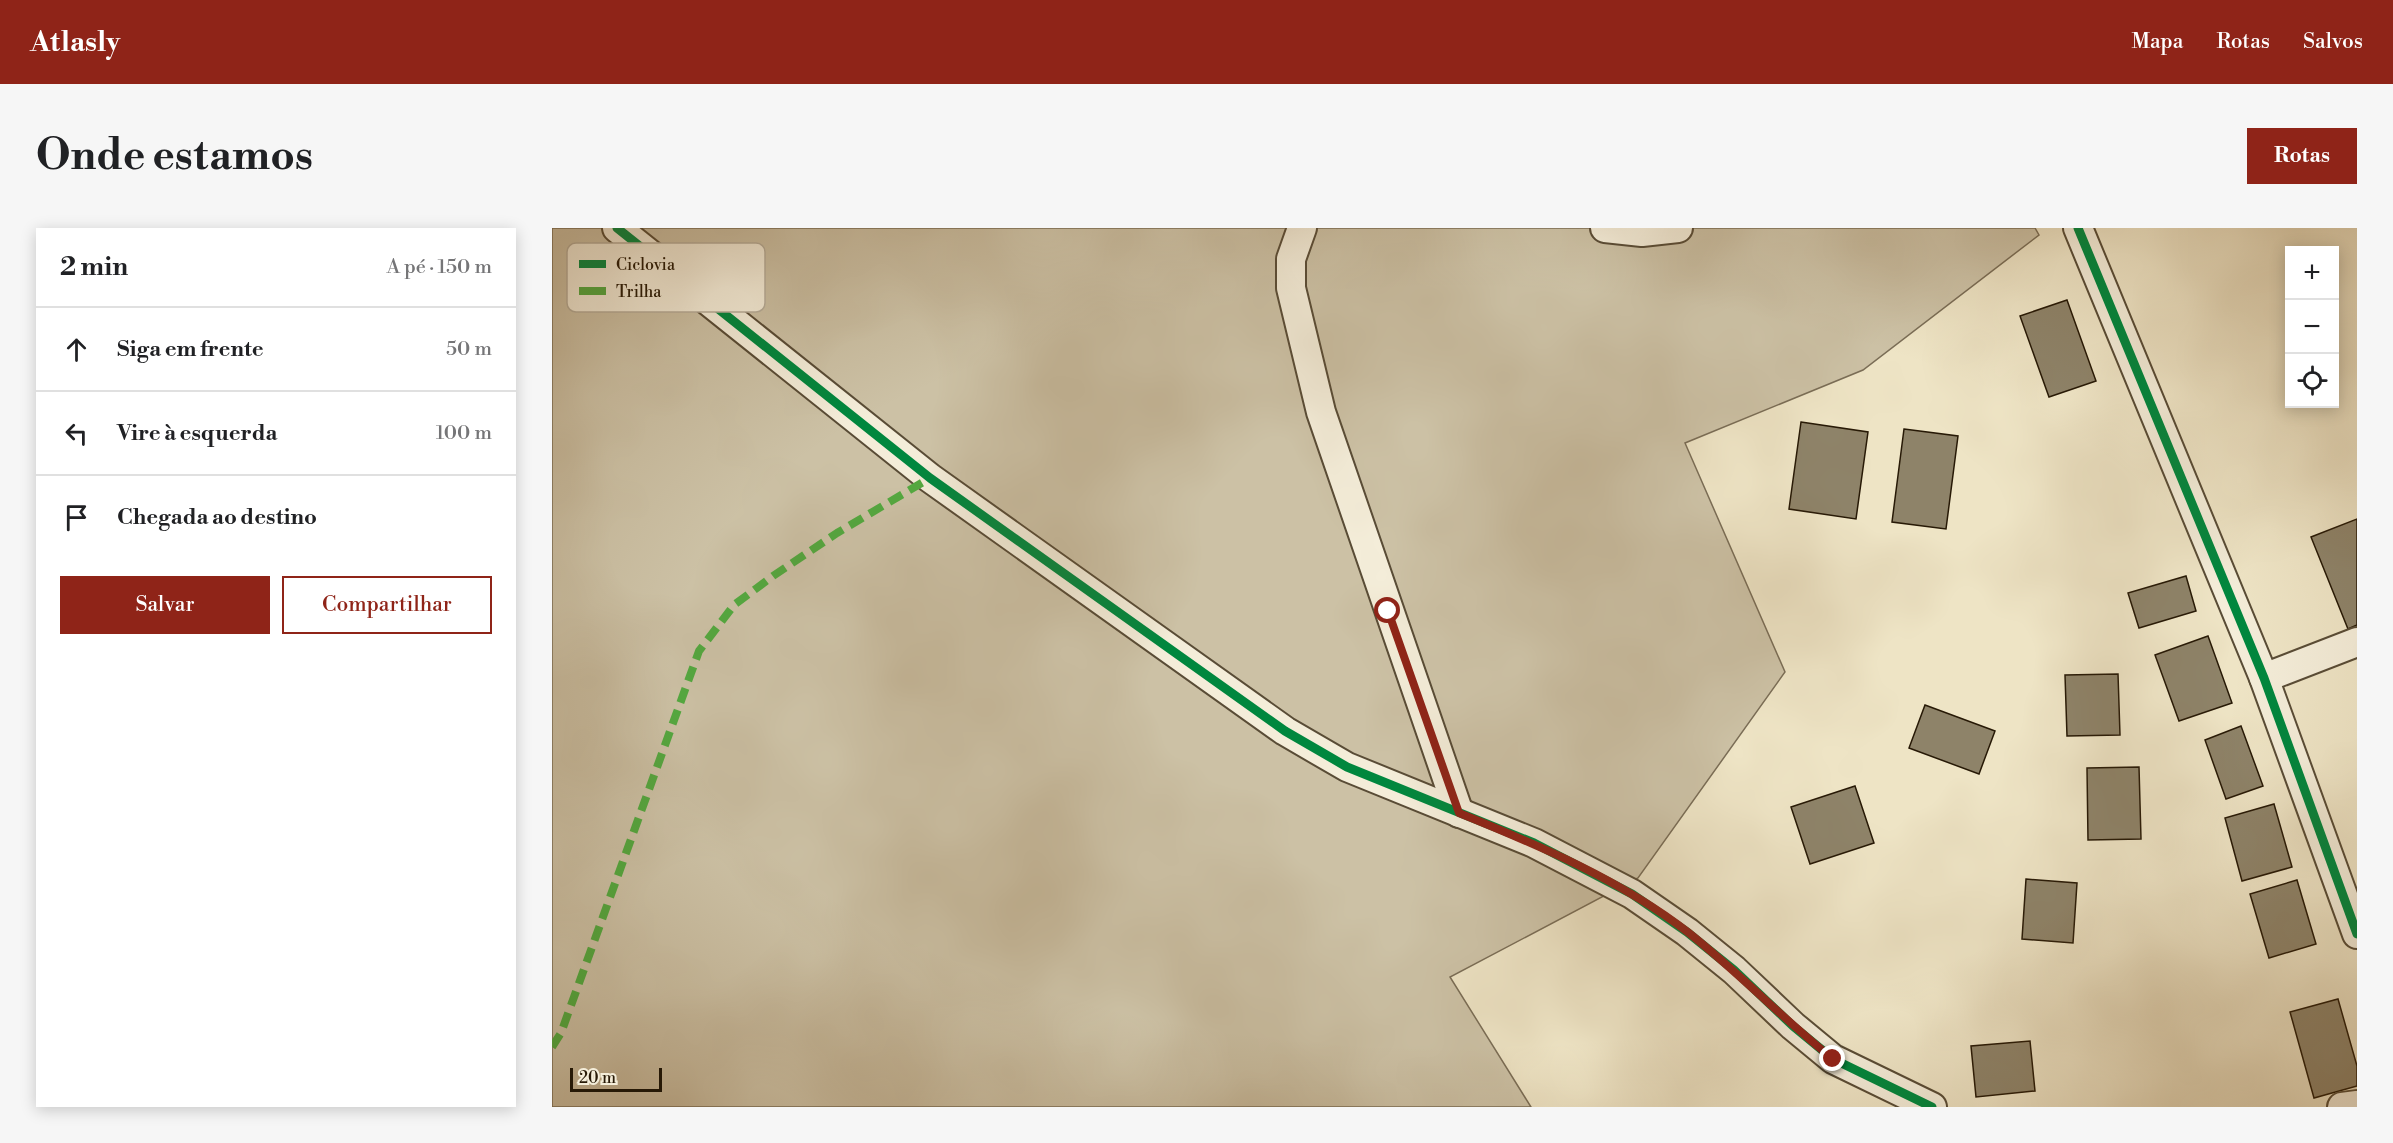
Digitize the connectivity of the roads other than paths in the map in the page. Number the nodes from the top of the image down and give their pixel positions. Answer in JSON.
{"nodes":[{"id":1,"x":617,"y":228,"type":"edge"},
{"id":2,"x":1302,"y":228,"type":"edge"},
{"id":3,"x":1605,"y":228,"type":"edge"},
{"id":4,"x":1678,"y":228,"type":"edge"},
{"id":5,"x":2078,"y":228,"type":"edge"},
{"id":6,"x":636,"y":243,"type":"edge"},
{"id":7,"x":722,"y":312,"type":"edge"},
{"id":8,"x":2357,"y":642,"type":"edge"},
{"id":9,"x":2265,"y":678,"type":"junction"},
{"id":10,"x":1459,"y":813,"type":"junction"},
{"id":11,"x":2357,"y":933,"type":"edge"},
{"id":12,"x":2357,"y":1106,"type":"edge"},
{"id":13,"x":1932,"y":1107,"type":"edge"},
{"id":14,"x":2342,"y":1107,"type":"edge"}],
"edges":[{"from":1,"to":6,"type":"street"},
{"from":2,"to":10,"type":"street"},
{"from":3,"to":4,"type":"street"},
{"from":5,"to":9,"type":"street"},
{"from":7,"to":10,"type":"street"},
{"from":8,"to":9,"type":"street"},
{"from":9,"to":11,"type":"street"},
{"from":10,"to":13,"type":"street"},
{"from":12,"to":14,"type":"street"}]}
